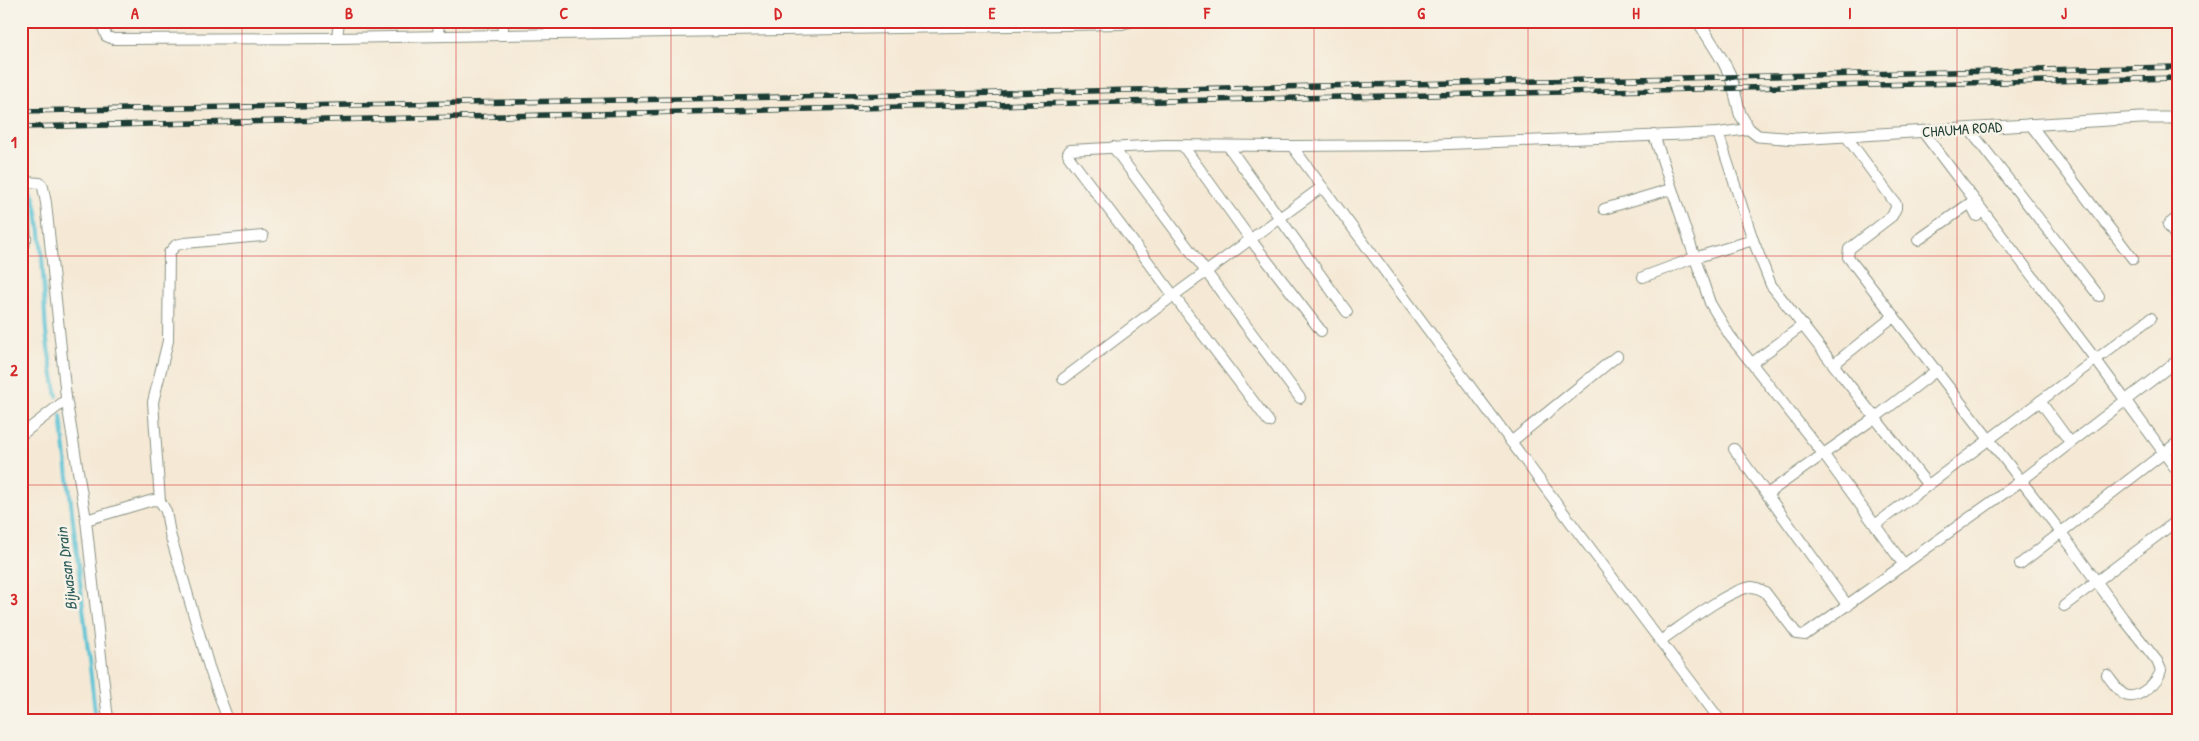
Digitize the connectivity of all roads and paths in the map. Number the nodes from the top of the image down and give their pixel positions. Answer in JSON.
{"nodes":[{"id":1,"x":101,"y":21,"type":"edge"},
{"id":2,"x":338,"y":21,"type":"edge"},
{"id":3,"x":439,"y":21,"type":"edge"},
{"id":4,"x":504,"y":21,"type":"edge"},
{"id":5,"x":1133,"y":21,"type":"edge"},
{"id":6,"x":1698,"y":21,"type":"edge"},
{"id":7,"x":502,"y":35,"type":"junction"},
{"id":8,"x":438,"y":36,"type":"junction"},
{"id":9,"x":337,"y":38,"type":"junction"},
{"id":10,"x":2178,"y":118,"type":"edge"},
{"id":11,"x":2030,"y":124,"type":"junction"},
{"id":12,"x":1749,"y":129,"type":"junction"},
{"id":13,"x":1969,"y":129,"type":"junction"},
{"id":14,"x":1923,"y":132,"type":"junction"},
{"id":15,"x":1718,"y":133,"type":"junction"},
{"id":16,"x":1654,"y":135,"type":"junction"},
{"id":17,"x":1846,"y":136,"type":"junction"},
{"id":18,"x":1182,"y":146,"type":"junction"},
{"id":19,"x":1228,"y":146,"type":"junction"},
{"id":20,"x":1292,"y":146,"type":"junction"},
{"id":21,"x":1113,"y":147,"type":"junction"},
{"id":22,"x":1322,"y":187,"type":"junction"},
{"id":23,"x":1671,"y":189,"type":"junction"},
{"id":24,"x":1959,"y":191,"type":"dead end"},
{"id":25,"x":1974,"y":208,"type":"junction"},
{"id":26,"x":1604,"y":209,"type":"dead end"},
{"id":27,"x":2178,"y":217,"type":"edge"},
{"id":28,"x":1279,"y":219,"type":"junction"},
{"id":29,"x":263,"y":236,"type":"dead end"},
{"id":30,"x":1251,"y":240,"type":"junction"},
{"id":31,"x":1753,"y":240,"type":"junction"},
{"id":32,"x":1918,"y":240,"type":"dead end"},
{"id":33,"x":2178,"y":240,"type":"edge"},
{"id":34,"x":21,"y":250,"type":"edge"},
{"id":35,"x":1694,"y":258,"type":"junction"},
{"id":36,"x":2133,"y":259,"type":"dead end"},
{"id":37,"x":1206,"y":272,"type":"junction"},
{"id":38,"x":1643,"y":277,"type":"dead end"},
{"id":39,"x":1173,"y":296,"type":"junction"},
{"id":40,"x":2099,"y":296,"type":"dead end"},
{"id":41,"x":1347,"y":312,"type":"dead end"},
{"id":42,"x":1894,"y":316,"type":"junction"},
{"id":43,"x":2151,"y":318,"type":"dead end"},
{"id":44,"x":1803,"y":325,"type":"junction"},
{"id":45,"x":1321,"y":331,"type":"dead end"},
{"id":46,"x":1618,"y":356,"type":"dead end"},
{"id":47,"x":2096,"y":360,"type":"junction"},
{"id":48,"x":2178,"y":360,"type":"edge"},
{"id":49,"x":1752,"y":363,"type":"junction"},
{"id":50,"x":1834,"y":364,"type":"junction"},
{"id":51,"x":1937,"y":370,"type":"junction"},
{"id":52,"x":1063,"y":379,"type":"dead end"},
{"id":53,"x":1300,"y":398,"type":"dead end"},
{"id":54,"x":66,"y":400,"type":"junction"},
{"id":55,"x":2125,"y":400,"type":"junction"},
{"id":56,"x":2040,"y":401,"type":"junction"},
{"id":57,"x":1876,"y":417,"type":"junction"},
{"id":58,"x":1269,"y":422,"type":"dead end"},
{"id":59,"x":21,"y":435,"type":"edge"},
{"id":60,"x":1990,"y":439,"type":"junction"},
{"id":61,"x":1511,"y":442,"type":"junction"},
{"id":62,"x":2070,"y":442,"type":"junction"},
{"id":63,"x":2178,"y":442,"type":"edge"},
{"id":64,"x":1734,"y":450,"type":"dead end"},
{"id":65,"x":2163,"y":452,"type":"junction"},
{"id":66,"x":1824,"y":455,"type":"junction"},
{"id":67,"x":2178,"y":472,"type":"edge"},
{"id":68,"x":2021,"y":481,"type":"junction"},
{"id":69,"x":1927,"y":484,"type":"junction"},
{"id":70,"x":1767,"y":494,"type":"junction"},
{"id":71,"x":160,"y":501,"type":"junction"},
{"id":72,"x":86,"y":520,"type":"junction"},
{"id":73,"x":2178,"y":520,"type":"edge"},
{"id":74,"x":1875,"y":525,"type":"junction"},
{"id":75,"x":2060,"y":531,"type":"junction"},
{"id":76,"x":2020,"y":564,"type":"dead end"},
{"id":77,"x":1904,"y":566,"type":"junction"},
{"id":78,"x":2096,"y":581,"type":"junction"},
{"id":79,"x":1848,"y":606,"type":"junction"},
{"id":80,"x":2064,"y":606,"type":"dead end"},
{"id":81,"x":1660,"y":641,"type":"junction"},
{"id":82,"x":2107,"y":675,"type":"dead end"},
{"id":83,"x":108,"y":720,"type":"edge"},
{"id":84,"x":228,"y":720,"type":"edge"},
{"id":85,"x":1720,"y":720,"type":"edge"}],
"edges":[{"from":1,"to":9,"type":"street"},
{"from":2,"to":9,"type":"street"},
{"from":3,"to":8,"type":"street"},
{"from":4,"to":7,"type":"street"},
{"from":5,"to":7,"type":"street"},
{"from":6,"to":12,"type":"street"},
{"from":7,"to":8,"type":"street"},
{"from":8,"to":9,"type":"street"},
{"from":10,"to":11,"type":"street","name":"CHAUMA ROAD"},
{"from":11,"to":13,"type":"street","name":"CHAUMA ROAD"},
{"from":11,"to":36,"type":"street"},
{"from":12,"to":15,"type":"street"},
{"from":12,"to":17,"type":"street","name":"CHAUMA ROAD"},
{"from":13,"to":14,"type":"street","name":"CHAUMA ROAD"},
{"from":13,"to":40,"type":"street"},
{"from":14,"to":17,"type":"street","name":"CHAUMA ROAD"},
{"from":14,"to":25,"type":"street"},
{"from":15,"to":16,"type":"street"},
{"from":15,"to":31,"type":"street"},
{"from":16,"to":20,"type":"street"},
{"from":16,"to":23,"type":"street"},
{"from":17,"to":42,"type":"street"},
{"from":18,"to":19,"type":"street"},
{"from":18,"to":21,"type":"street"},
{"from":18,"to":30,"type":"street"},
{"from":19,"to":20,"type":"street"},
{"from":19,"to":28,"type":"street"},
{"from":20,"to":22,"type":"street"},
{"from":21,"to":37,"type":"street"},
{"from":21,"to":39,"type":"street"},
{"from":22,"to":28,"type":"street"},
{"from":22,"to":61,"type":"street"},
{"from":23,"to":26,"type":"street"},
{"from":23,"to":35,"type":"street"},
{"from":24,"to":25,"type":"street"},
{"from":25,"to":32,"type":"street"},
{"from":25,"to":47,"type":"street"},
{"from":27,"to":33,"type":"street"},
{"from":28,"to":30,"type":"street"},
{"from":28,"to":41,"type":"street"},
{"from":29,"to":71,"type":"street"},
{"from":30,"to":37,"type":"street"},
{"from":30,"to":45,"type":"street"},
{"from":31,"to":35,"type":"street"},
{"from":31,"to":44,"type":"street"},
{"from":34,"to":54,"type":"street"},
{"from":35,"to":38,"type":"street"},
{"from":35,"to":49,"type":"street"},
{"from":37,"to":39,"type":"street"},
{"from":37,"to":53,"type":"street"},
{"from":39,"to":52,"type":"street"},
{"from":39,"to":58,"type":"street"},
{"from":42,"to":50,"type":"street"},
{"from":42,"to":51,"type":"street"},
{"from":43,"to":47,"type":"street"},
{"from":44,"to":49,"type":"street"},
{"from":44,"to":50,"type":"street"},
{"from":46,"to":61,"type":"street"},
{"from":47,"to":55,"type":"street"},
{"from":47,"to":56,"type":"street"},
{"from":48,"to":55,"type":"street"},
{"from":49,"to":66,"type":"street"},
{"from":50,"to":57,"type":"street"},
{"from":51,"to":57,"type":"street"},
{"from":51,"to":60,"type":"street"},
{"from":54,"to":59,"type":"street"},
{"from":54,"to":72,"type":"street"},
{"from":55,"to":62,"type":"street"},
{"from":55,"to":65,"type":"street"},
{"from":56,"to":60,"type":"street"},
{"from":56,"to":62,"type":"street"},
{"from":57,"to":66,"type":"street"},
{"from":57,"to":69,"type":"street"},
{"from":60,"to":68,"type":"street"},
{"from":60,"to":69,"type":"street"},
{"from":61,"to":81,"type":"street"},
{"from":62,"to":68,"type":"street"},
{"from":63,"to":65,"type":"street"},
{"from":64,"to":70,"type":"street"},
{"from":65,"to":67,"type":"street"},
{"from":65,"to":75,"type":"street"},
{"from":66,"to":70,"type":"street"},
{"from":66,"to":74,"type":"street"},
{"from":68,"to":75,"type":"street"},
{"from":68,"to":77,"type":"street"},
{"from":69,"to":74,"type":"street"},
{"from":70,"to":79,"type":"street"},
{"from":71,"to":72,"type":"street"},
{"from":71,"to":84,"type":"street"},
{"from":72,"to":83,"type":"street"},
{"from":73,"to":78,"type":"street"},
{"from":74,"to":77,"type":"street"},
{"from":75,"to":76,"type":"street"},
{"from":75,"to":78,"type":"street"},
{"from":77,"to":79,"type":"street"},
{"from":78,"to":80,"type":"street"},
{"from":78,"to":82,"type":"street"},
{"from":79,"to":81,"type":"street"},
{"from":81,"to":85,"type":"street"}]}
